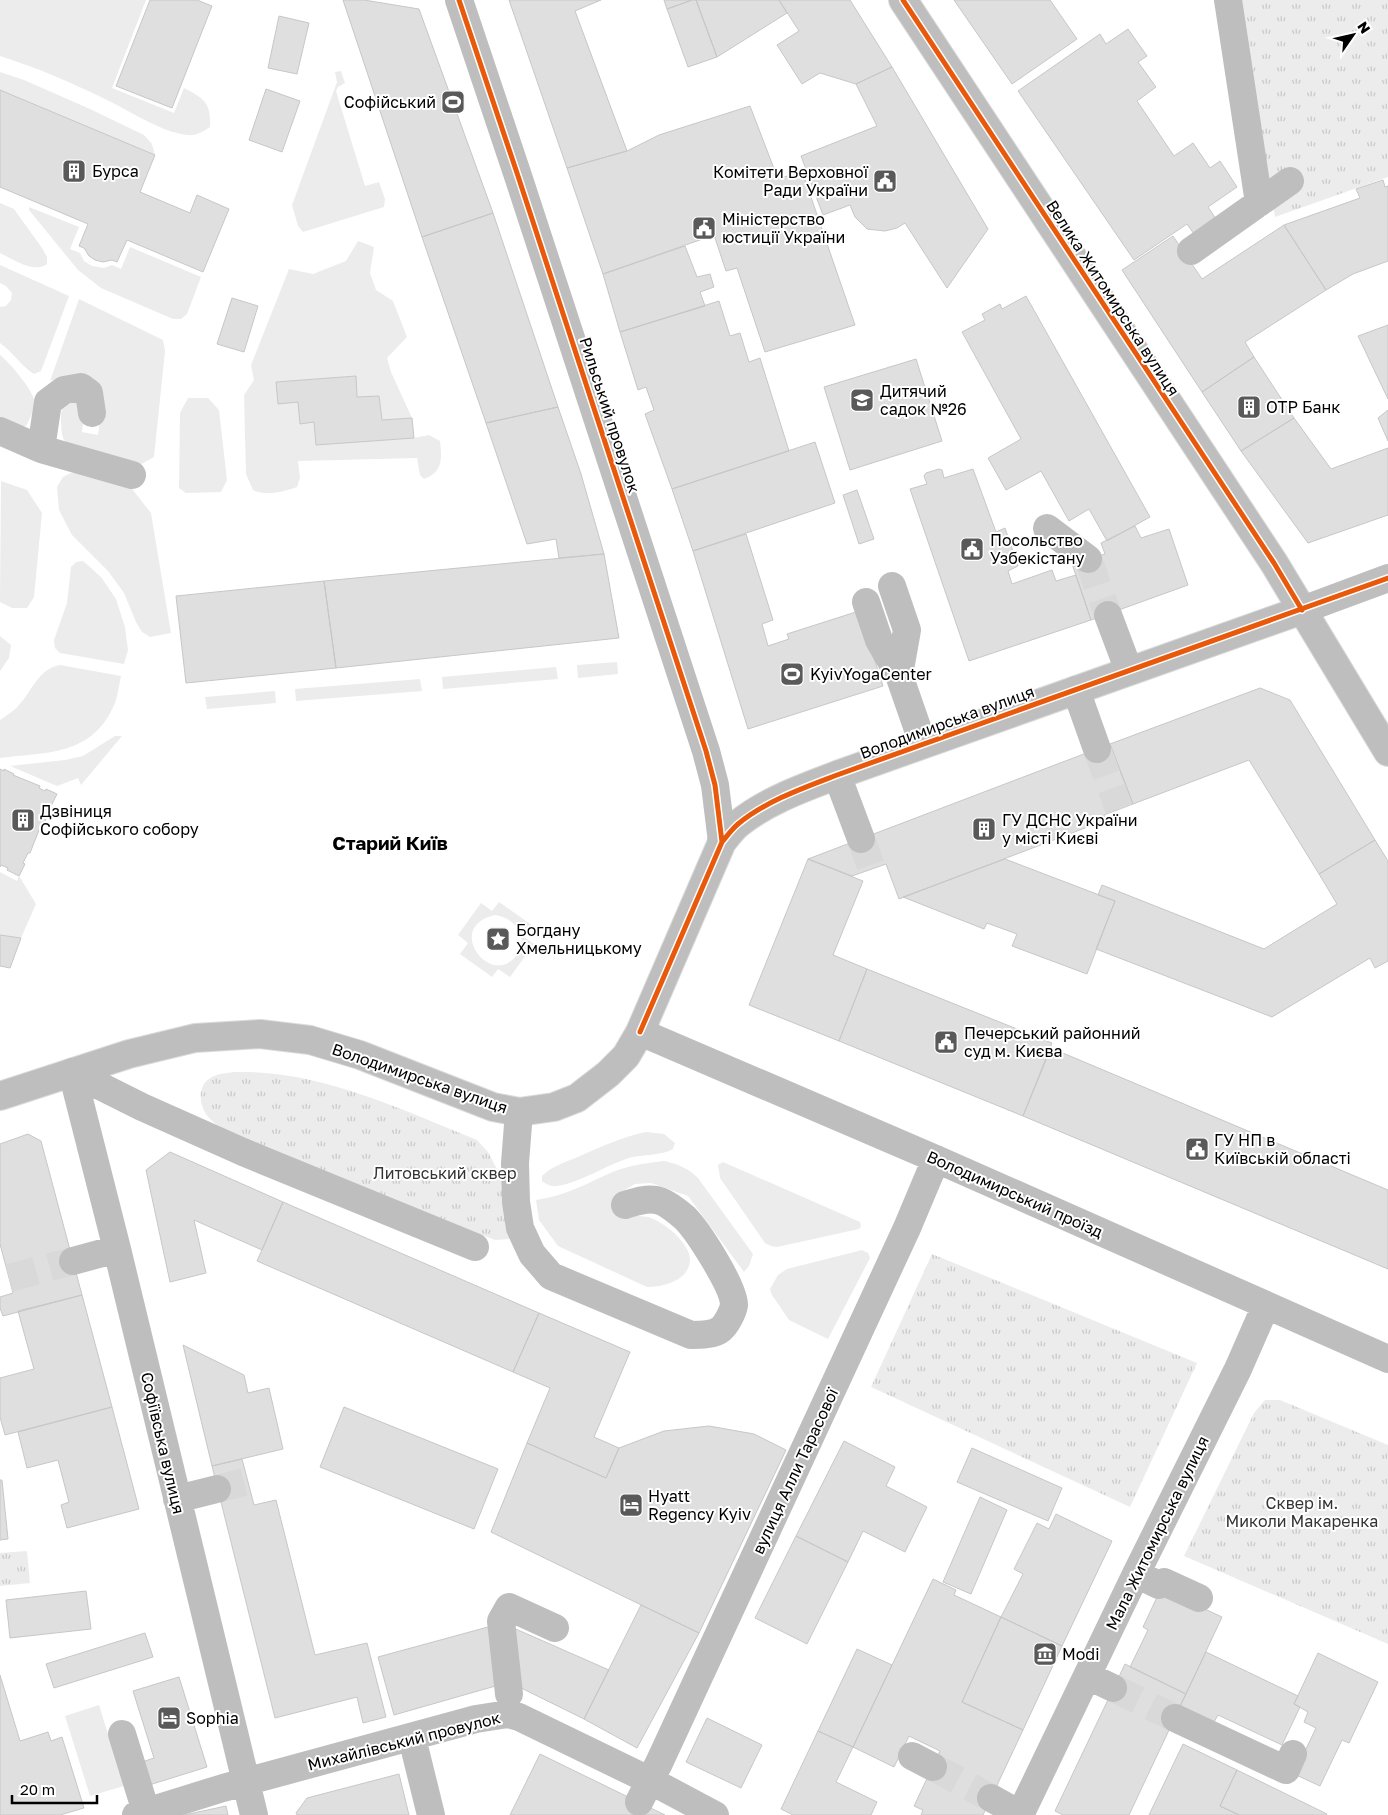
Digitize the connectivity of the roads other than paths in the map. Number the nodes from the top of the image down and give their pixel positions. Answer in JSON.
{"nodes":[{"id":1,"x":459,"y":0,"type":"edge"},
{"id":2,"x":902,"y":0,"type":"edge"},
{"id":3,"x":1228,"y":0,"type":"edge"},
{"id":4,"x":1290,"y":181,"type":"dead end"},
{"id":5,"x":1259,"y":203,"type":"junction"},
{"id":6,"x":1191,"y":251,"type":"dead end"},
{"id":7,"x":92,"y":413,"type":"dead end"},
{"id":8,"x":0,"y":431,"type":"edge"},
{"id":9,"x":41,"y":449,"type":"junction"},
{"id":10,"x":132,"y":475,"type":"dead end"},
{"id":11,"x":1047,"y":528,"type":"dead end"},
{"id":12,"x":1088,"y":559,"type":"tunnel mouth"},
{"id":13,"x":1388,"y":578,"type":"edge"},
{"id":14,"x":892,"y":586,"type":"dead end"},
{"id":15,"x":866,"y":602,"type":"dead end"},
{"id":16,"x":1302,"y":610,"type":"junction"},
{"id":17,"x":1108,"y":615,"type":"tunnel mouth"},
{"id":18,"x":1129,"y":671,"type":"junction"},
{"id":19,"x":899,"y":675,"type":"junction"},
{"id":20,"x":1076,"y":690,"type":"junction"},
{"id":21,"x":923,"y":744,"type":"junction"},
{"id":22,"x":1097,"y":749,"type":"tunnel mouth"},
{"id":23,"x":1388,"y":752,"type":"edge"},
{"id":24,"x":836,"y":775,"type":"junction"},
{"id":25,"x":861,"y":838,"type":"tunnel mouth"},
{"id":26,"x":722,"y":842,"type":"junction"},
{"id":27,"x":640,"y":1032,"type":"junction"},
{"id":28,"x":72,"y":1072,"type":"junction"},
{"id":29,"x":0,"y":1096,"type":"edge"},
{"id":30,"x":519,"y":1112,"type":"junction"},
{"id":31,"x":936,"y":1159,"type":"junction"},
{"id":32,"x":626,"y":1205,"type":"dead end"},
{"id":33,"x":475,"y":1246,"type":"dead end"},
{"id":34,"x":117,"y":1250,"type":"junction"},
{"id":35,"x":73,"y":1261,"type":"tunnel mouth"},
{"id":36,"x":1266,"y":1305,"type":"junction"},
{"id":37,"x":1388,"y":1359,"type":"edge"},
{"id":38,"x":217,"y":1489,"type":"tunnel mouth"},
{"id":39,"x":177,"y":1499,"type":"junction"},
{"id":40,"x":1136,"y":1574,"type":"junction"},
{"id":41,"x":1200,"y":1598,"type":"dead end"},
{"id":42,"x":556,"y":1628,"type":"dead end"},
{"id":43,"x":1088,"y":1676,"type":"junction"},
{"id":44,"x":1113,"y":1688,"type":"tunnel mouth"},
{"id":45,"x":510,"y":1694,"type":"dead end"},
{"id":46,"x":1175,"y":1718,"type":"tunnel mouth"},
{"id":47,"x":122,"y":1734,"type":"dead end"},
{"id":48,"x":412,"y":1738,"type":"junction"},
{"id":49,"x":1293,"y":1754,"type":"dead end"},
{"id":50,"x":247,"y":1782,"type":"junction"},
{"id":51,"x":645,"y":1792,"type":"junction"},
{"id":52,"x":991,"y":1798,"type":"tunnel mouth"},
{"id":53,"x":143,"y":1814,"type":"edge"},
{"id":54,"x":1020,"y":1814,"type":"edge"},
{"id":55,"x":254,"y":1815,"type":"edge"},
{"id":56,"x":431,"y":1815,"type":"edge"},
{"id":57,"x":715,"y":1815,"type":"edge"}],
"edges":[{"from":1,"to":26,"type":"street","name":"Рильський провулок"},
{"from":2,"to":16,"type":"street","name":"Велика Житомирська вулиця"},
{"from":3,"to":5,"type":"street"},
{"from":4,"to":5,"type":"street"},
{"from":5,"to":6,"type":"street"},
{"from":7,"to":9,"type":"street"},
{"from":8,"to":9,"type":"street"},
{"from":9,"to":10,"type":"street"},
{"from":11,"to":12,"type":"street"},
{"from":13,"to":16,"type":"street","name":"Володимирська вулиця"},
{"from":14,"to":19,"type":"street"},
{"from":15,"to":19,"type":"street"},
{"from":16,"to":18,"type":"street","name":"Володимирська вулиця"},
{"from":16,"to":23,"type":"street","name":"Велика Житомирська вулиця"},
{"from":17,"to":18,"type":"street"},
{"from":18,"to":20,"type":"street","name":"Володимирська вулиця"},
{"from":19,"to":21,"type":"street"},
{"from":20,"to":21,"type":"street","name":"Володимирська вулиця"},
{"from":20,"to":22,"type":"street"},
{"from":21,"to":24,"type":"street","name":"Володимирська вулиця"},
{"from":24,"to":25,"type":"street"},
{"from":24,"to":26,"type":"street","name":"Володимирська вулиця"},
{"from":26,"to":27,"type":"street","name":"Володимирська вулиця"},
{"from":27,"to":30,"type":"street","name":"Володимирська вулиця"},
{"from":27,"to":31,"type":"street","name":"Володимирський проїзд"},
{"from":28,"to":29,"type":"street","name":"Володимирська вулиця"},
{"from":28,"to":30,"type":"street","name":"Володимирська вулиця"},
{"from":28,"to":33,"type":"street"},
{"from":28,"to":34,"type":"street","name":"Софіївська вулиця"},
{"from":30,"to":32,"type":"street"},
{"from":31,"to":36,"type":"street","name":"Володимирський проїзд"},
{"from":31,"to":51,"type":"street","name":"вулиця Алли Тарасової"},
{"from":34,"to":35,"type":"street"},
{"from":34,"to":39,"type":"street","name":"Софіївська вулиця"},
{"from":36,"to":37,"type":"street","name":"Володимирський проїзд"},
{"from":36,"to":40,"type":"street","name":"Мала Житомирська вулиця"},
{"from":38,"to":39,"type":"street"},
{"from":39,"to":50,"type":"street","name":"Софіївська вулиця"},
{"from":40,"to":41,"type":"street"},
{"from":40,"to":43,"type":"street","name":"Мала Житомирська вулиця"},
{"from":42,"to":45,"type":"street"},
{"from":43,"to":44,"type":"street"},
{"from":43,"to":54,"type":"street","name":"Мала Житомирська вулиця"},
{"from":46,"to":49,"type":"street"},
{"from":47,"to":53,"type":"street"},
{"from":48,"to":50,"type":"street","name":"Михайлівський провулок"},
{"from":48,"to":51,"type":"street","name":"Михайлівський провулок"},
{"from":48,"to":56,"type":"street"},
{"from":50,"to":53,"type":"street","name":"Михайлівський провулок"},
{"from":50,"to":55,"type":"street","name":"Софіївська вулиця"},
{"from":51,"to":57,"type":"street","name":"Михайлівський провулок"},
{"from":52,"to":54,"type":"street"}]}
